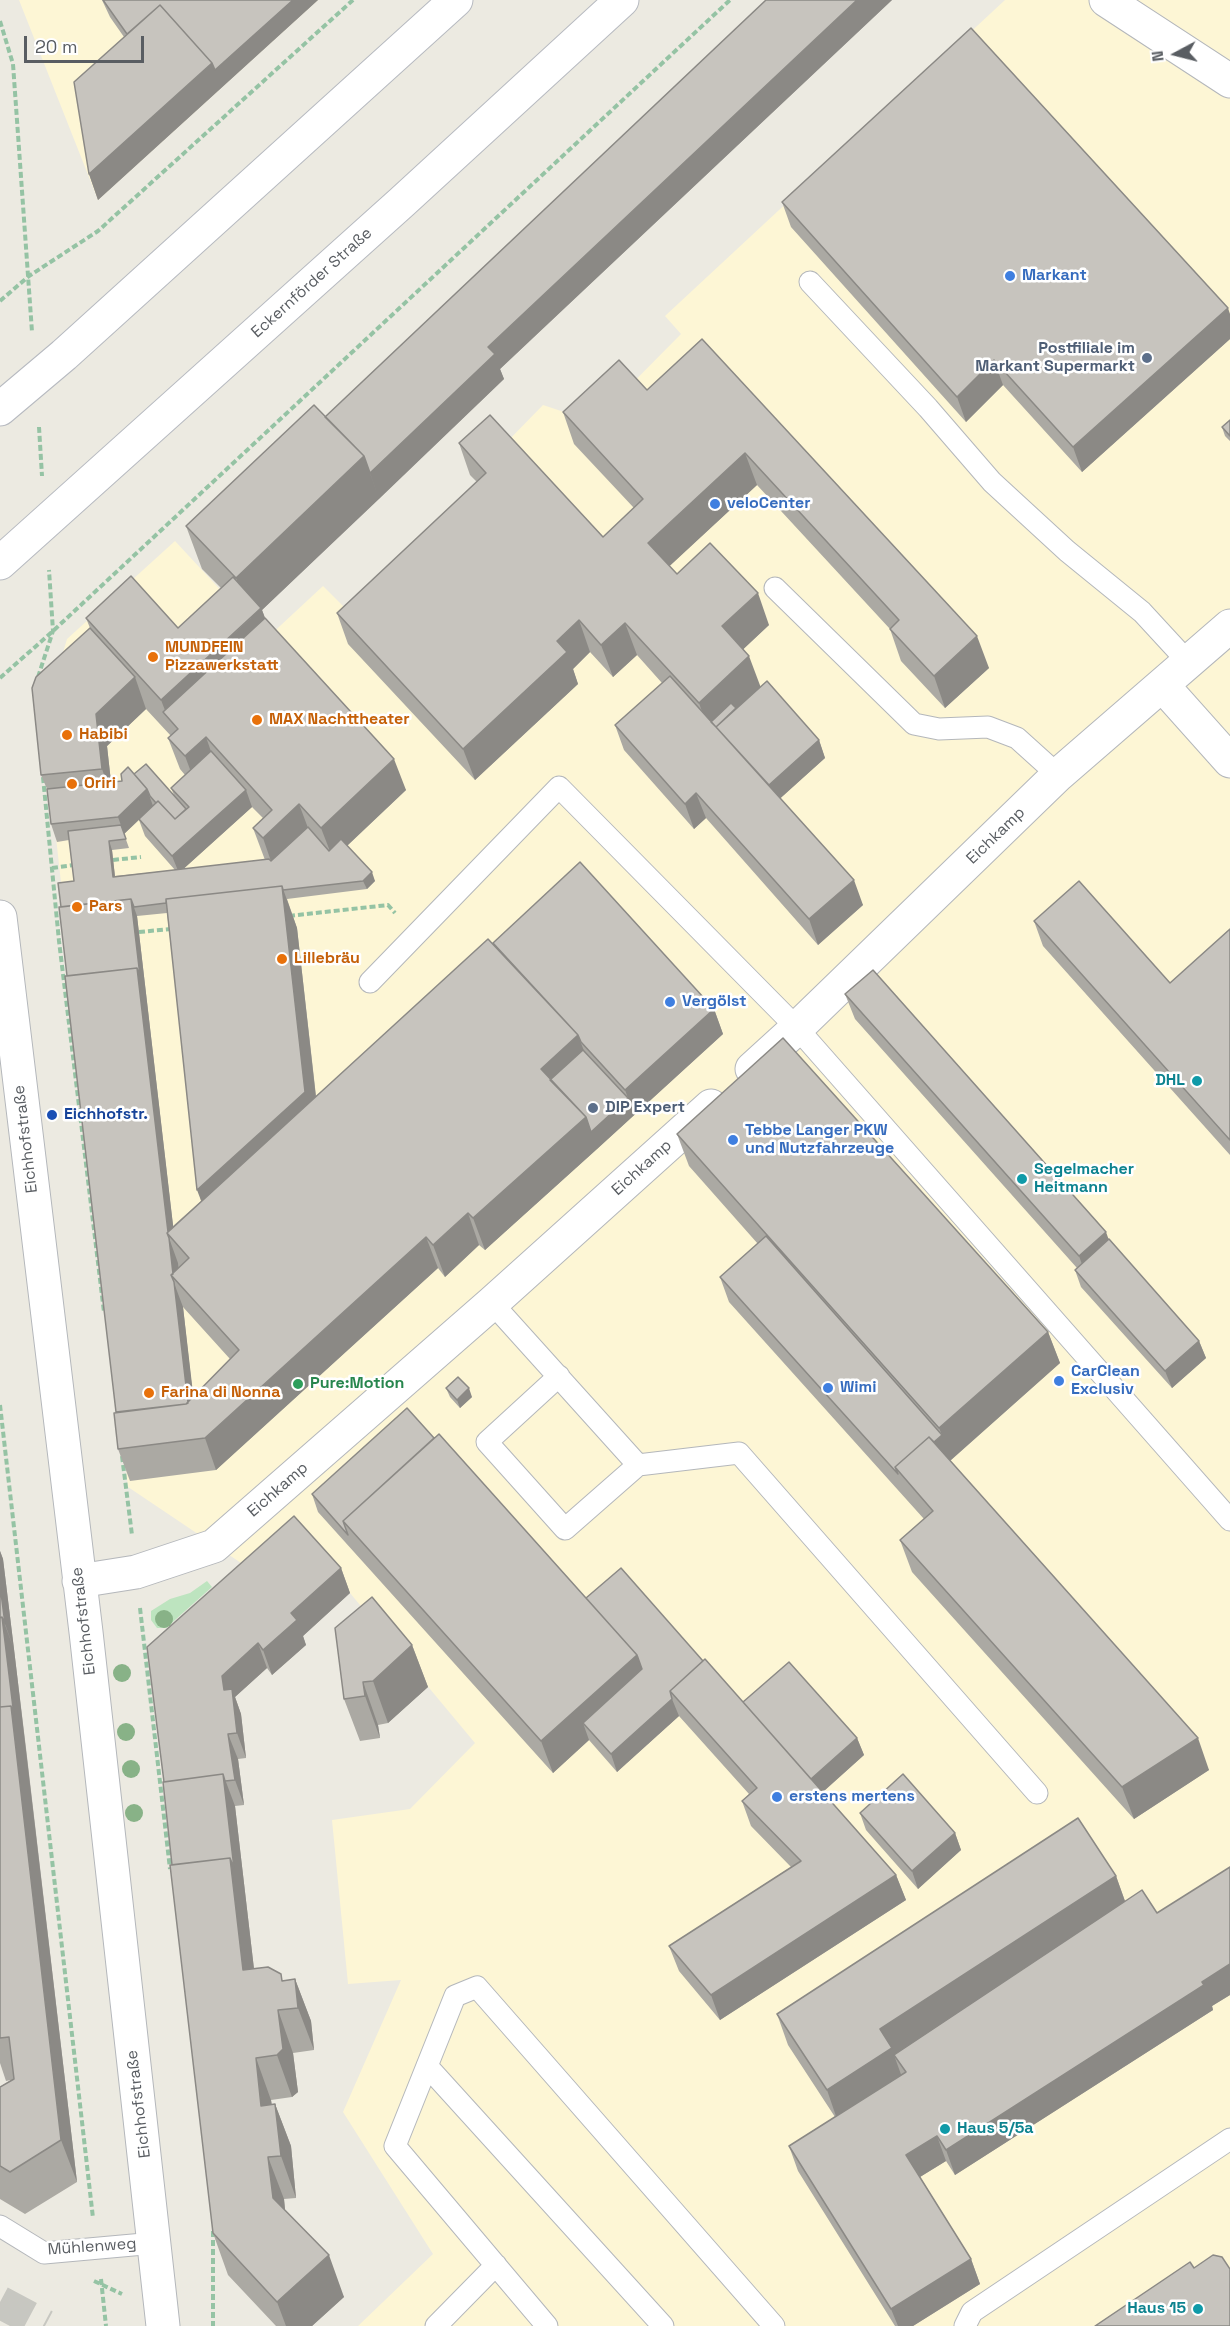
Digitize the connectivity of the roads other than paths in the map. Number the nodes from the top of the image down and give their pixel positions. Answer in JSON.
{"nodes":[{"id":1,"x":456,"y":0,"type":"edge"},
{"id":2,"x":622,"y":0,"type":"edge"},
{"id":3,"x":1106,"y":0,"type":"edge"},
{"id":4,"x":1230,"y":81,"type":"edge"},
{"id":5,"x":810,"y":282,"type":"dead end"},
{"id":6,"x":0,"y":409,"type":"edge"},
{"id":7,"x":0,"y":563,"type":"edge"},
{"id":8,"x":775,"y":588,"type":"dead end"},
{"id":9,"x":1230,"y":626,"type":"edge"},
{"id":10,"x":1190,"y":663,"type":"junction"},
{"id":11,"x":1163,"y":686,"type":"junction"},
{"id":12,"x":1230,"y":761,"type":"edge"},
{"id":13,"x":1058,"y":775,"type":"junction"},
{"id":14,"x":0,"y":917,"type":"edge"},
{"id":15,"x":370,"y":982,"type":"dead end"},
{"id":16,"x":796,"y":1029,"type":"junction"},
{"id":17,"x":492,"y":1303,"type":"junction"},
{"id":18,"x":559,"y":1376,"type":"junction"},
{"id":19,"x":638,"y":1465,"type":"junction"},
{"id":20,"x":1230,"y":1520,"type":"edge"},
{"id":21,"x":80,"y":1581,"type":"junction"},
{"id":22,"x":1038,"y":1793,"type":"dead end"},
{"id":23,"x":427,"y":2066,"type":"junction"},
{"id":24,"x":1230,"y":2139,"type":"edge"},
{"id":25,"x":0,"y":2226,"type":"edge"},
{"id":26,"x":155,"y":2243,"type":"junction"},
{"id":27,"x":496,"y":2265,"type":"junction"},
{"id":28,"x":163,"y":2318,"type":"edge"},
{"id":29,"x":436,"y":2326,"type":"edge"},
{"id":30,"x":547,"y":2326,"type":"edge"},
{"id":31,"x":663,"y":2326,"type":"edge"},
{"id":32,"x":774,"y":2326,"type":"edge"},
{"id":33,"x":965,"y":2326,"type":"edge"}],
"edges":[{"from":1,"to":6,"type":"street"},
{"from":2,"to":7,"type":"street","name":"Eckernförder Straße"},
{"from":3,"to":4,"type":"street"},
{"from":5,"to":10,"type":"lane"},
{"from":8,"to":13,"type":"lane"},
{"from":9,"to":10,"type":"street","name":"Eichkamp"},
{"from":10,"to":11,"type":"street","name":"Eichkamp"},
{"from":11,"to":12,"type":"street"},
{"from":11,"to":13,"type":"street","name":"Eichkamp"},
{"from":13,"to":16,"type":"street","name":"Eichkamp"},
{"from":14,"to":21,"type":"street","name":"Eichhofstraße"},
{"from":15,"to":16,"type":"lane"},
{"from":16,"to":17,"type":"street","name":"Eichkamp"},
{"from":16,"to":20,"type":"lane"},
{"from":17,"to":18,"type":"lane"},
{"from":17,"to":21,"type":"street","name":"Eichkamp"},
{"from":18,"to":19,"type":"lane"},
{"from":18,"to":19,"type":"lane"},
{"from":19,"to":22,"type":"lane"},
{"from":21,"to":26,"type":"street","name":"Eichhofstraße"},
{"from":23,"to":27,"type":"lane"},
{"from":23,"to":31,"type":"lane"},
{"from":23,"to":32,"type":"lane"},
{"from":24,"to":33,"type":"lane"},
{"from":25,"to":26,"type":"lane","name":"Mühlenweg"},
{"from":26,"to":28,"type":"street","name":"Eichhofstraße"},
{"from":27,"to":29,"type":"lane"},
{"from":27,"to":30,"type":"lane"}]}
